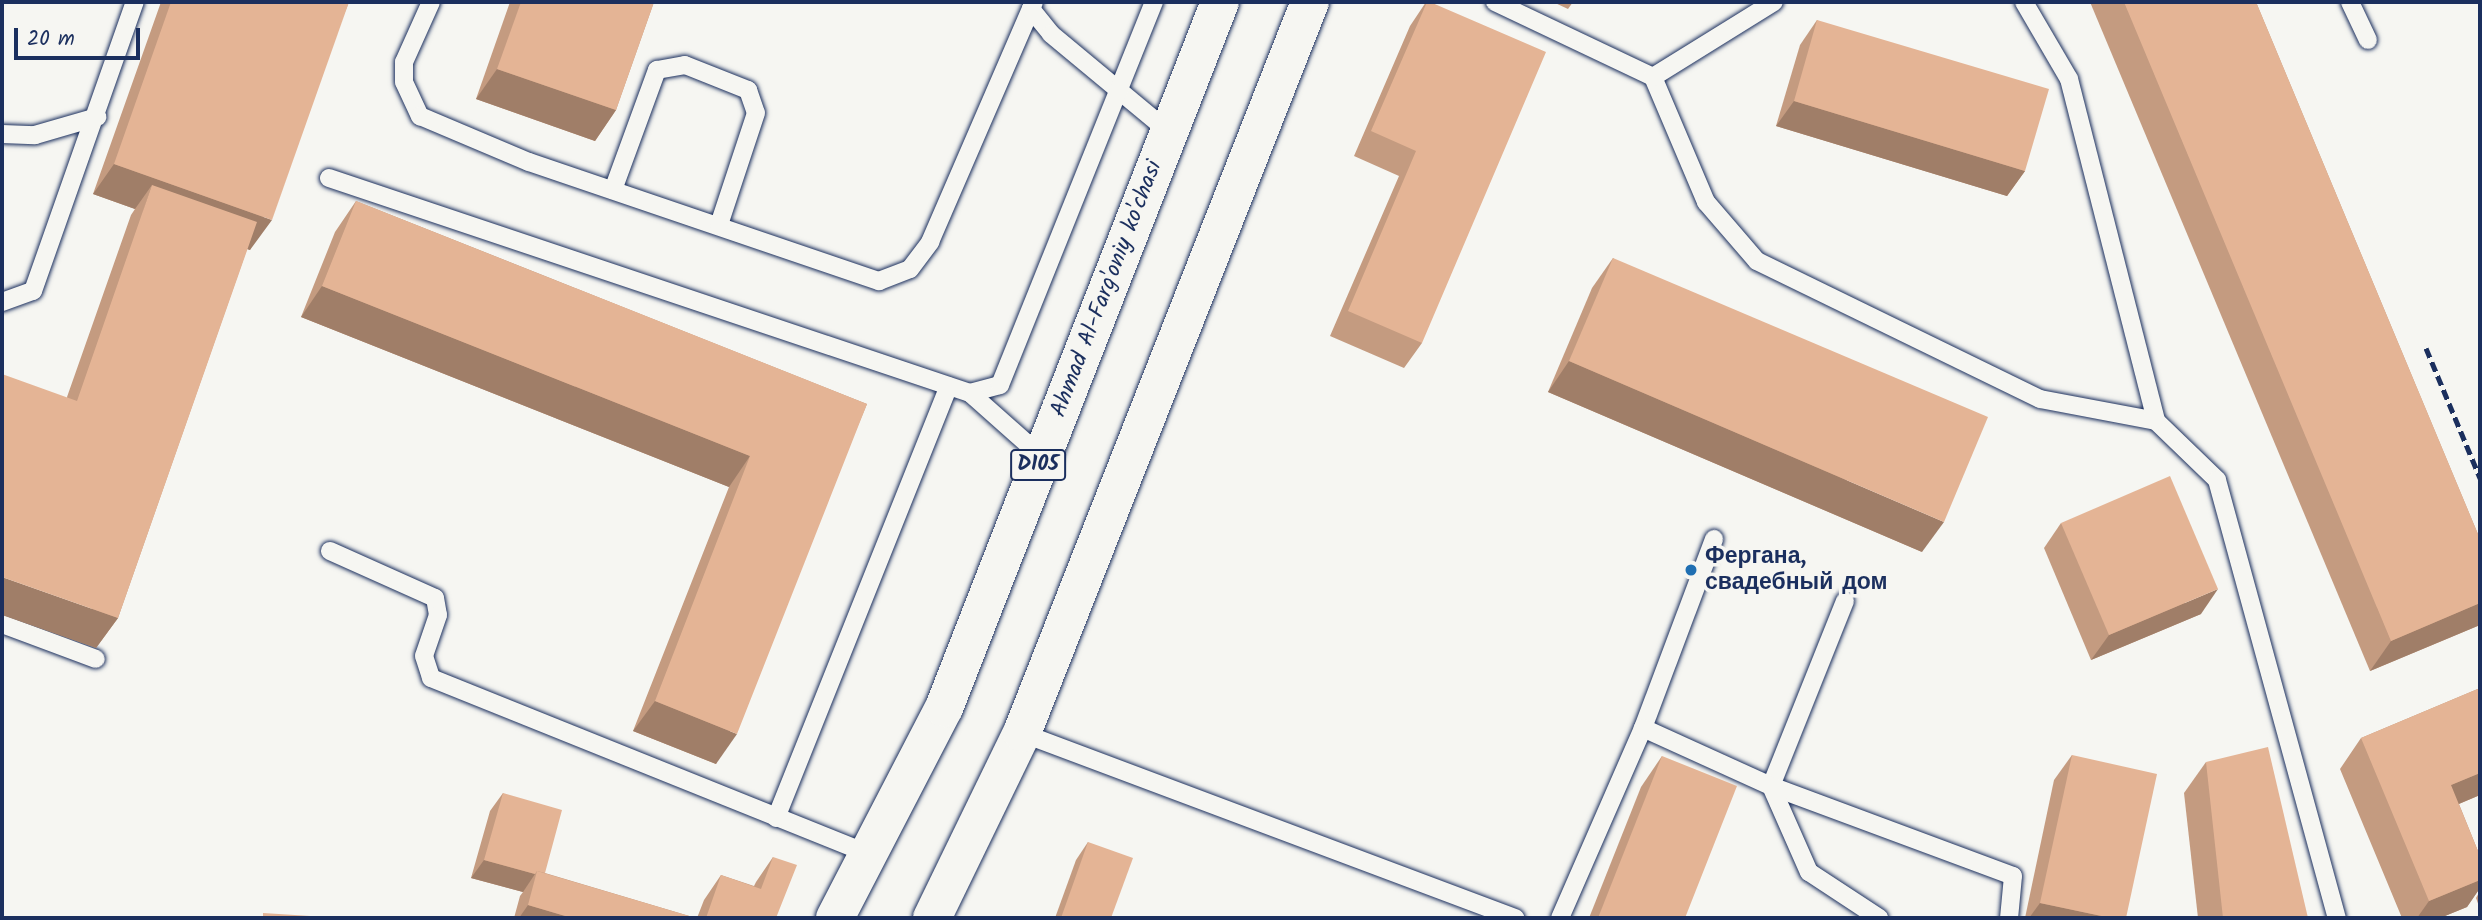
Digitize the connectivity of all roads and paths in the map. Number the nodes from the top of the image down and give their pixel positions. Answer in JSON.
{"nodes":[{"id":1,"x":135,"y":2,"type":"edge"},
{"id":2,"x":431,"y":2,"type":"edge"},
{"id":3,"x":1154,"y":2,"type":"edge"},
{"id":4,"x":1220,"y":2,"type":"edge"},
{"id":5,"x":1310,"y":2,"type":"edge"},
{"id":6,"x":1495,"y":2,"type":"edge"},
{"id":7,"x":1774,"y":2,"type":"edge"},
{"id":8,"x":2024,"y":2,"type":"edge"},
{"id":9,"x":2350,"y":2,"type":"edge"},
{"id":10,"x":1033,"y":5,"type":"edge"},
{"id":11,"x":2368,"y":40,"type":"dead end"},
{"id":12,"x":1653,"y":77,"type":"junction"},
{"id":13,"x":1117,"y":94,"type":"junction"},
{"id":14,"x":97,"y":117,"type":"junction"},
{"id":15,"x":1168,"y":131,"type":"junction"},
{"id":16,"x":2,"y":134,"type":"edge"},
{"id":17,"x":329,"y":178,"type":"dead end"},
{"id":18,"x":613,"y":191,"type":"junction"},
{"id":19,"x":719,"y":225,"type":"junction"},
{"id":20,"x":2,"y":302,"type":"edge"},
{"id":21,"x":949,"y":386,"type":"junction"},
{"id":22,"x":970,"y":393,"type":"junction"},
{"id":23,"x":2156,"y":421,"type":"junction"},
{"id":24,"x":1041,"y":456,"type":"junction"},
{"id":25,"x":1714,"y":539,"type":"dead end"},
{"id":26,"x":330,"y":551,"type":"dead end"},
{"id":27,"x":1845,"y":601,"type":"dead end"},
{"id":28,"x":2,"y":624,"type":"edge"},
{"id":29,"x":96,"y":659,"type":"dead end"},
{"id":30,"x":1643,"y":728,"type":"junction"},
{"id":31,"x":1022,"y":733,"type":"junction"},
{"id":32,"x":1771,"y":786,"type":"junction"},
{"id":33,"x":776,"y":818,"type":"junction"},
{"id":34,"x":871,"y":855,"type":"junction"},
{"id":35,"x":1496,"y":916,"type":"edge"},
{"id":36,"x":835,"y":918,"type":"edge"},
{"id":37,"x":932,"y":918,"type":"edge"},
{"id":38,"x":1515,"y":918,"type":"edge"},
{"id":39,"x":1560,"y":918,"type":"edge"},
{"id":40,"x":1879,"y":918,"type":"edge"},
{"id":41,"x":2010,"y":918,"type":"edge"},
{"id":42,"x":2337,"y":918,"type":"edge"}],
"edges":[{"from":1,"to":14,"type":"lane"},
{"from":2,"to":18,"type":"lane"},
{"from":3,"to":13,"type":"lane"},
{"from":4,"to":15,"type":"highway","name":"Ahmad Al-Farg'oniy ko'chasi","number":"D105"},
{"from":5,"to":31,"type":"highway"},
{"from":6,"to":12,"type":"lane"},
{"from":7,"to":12,"type":"lane"},
{"from":8,"to":23,"type":"lane"},
{"from":9,"to":11,"type":"lane"},
{"from":10,"to":13,"type":"lane"},
{"from":10,"to":19,"type":"lane"},
{"from":12,"to":23,"type":"lane"},
{"from":13,"to":15,"type":"lane"},
{"from":13,"to":22,"type":"lane"},
{"from":14,"to":16,"type":"lane"},
{"from":14,"to":20,"type":"lane"},
{"from":15,"to":24,"type":"highway","name":"Ahmad Al-Farg'oniy ko'chasi","number":"D105"},
{"from":17,"to":21,"type":"lane"},
{"from":18,"to":19,"type":"lane"},
{"from":18,"to":19,"type":"lane"},
{"from":21,"to":22,"type":"lane"},
{"from":21,"to":33,"type":"lane"},
{"from":22,"to":24,"type":"lane"},
{"from":23,"to":42,"type":"lane"},
{"from":24,"to":34,"type":"highway","name":"Ahmad Al-Farg'oniy ko'chasi","number":"D105"},
{"from":25,"to":30,"type":"lane"},
{"from":26,"to":33,"type":"lane"},
{"from":27,"to":32,"type":"lane"},
{"from":28,"to":29,"type":"lane"},
{"from":30,"to":32,"type":"lane"},
{"from":30,"to":39,"type":"lane"},
{"from":31,"to":35,"type":"lane"},
{"from":31,"to":37,"type":"highway"},
{"from":32,"to":40,"type":"lane"},
{"from":32,"to":41,"type":"lane"},
{"from":33,"to":34,"type":"lane"},
{"from":34,"to":36,"type":"highway","name":"Ahmad Al-Farg'oniy ko'chasi","number":"D105"},
{"from":35,"to":38,"type":"lane"}]}
